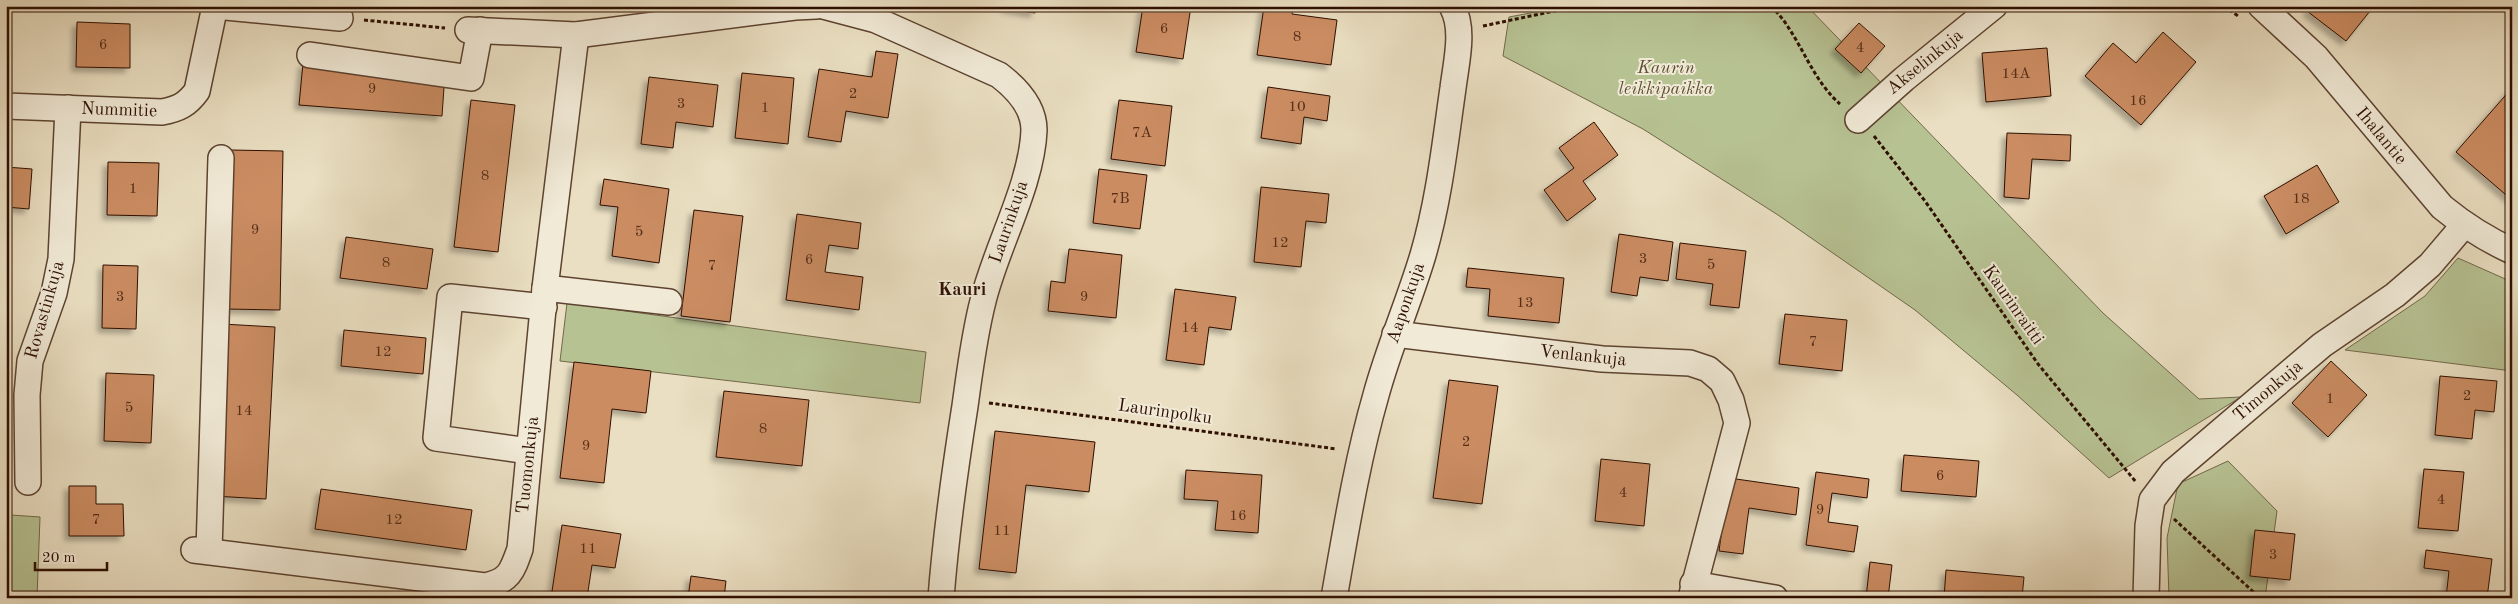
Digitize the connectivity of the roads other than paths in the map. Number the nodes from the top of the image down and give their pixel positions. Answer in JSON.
{"nodes":[{"id":1,"x":215,"y":6,"type":"edge"},
{"id":2,"x":816,"y":6,"type":"edge"},
{"id":3,"x":823,"y":6,"type":"edge"},
{"id":4,"x":1452,"y":6,"type":"edge"},
{"id":5,"x":1994,"y":6,"type":"edge"},
{"id":6,"x":2261,"y":6,"type":"edge"},
{"id":7,"x":340,"y":18,"type":"road end"},
{"id":8,"x":576,"y":35,"type":"junction"},
{"id":9,"x":310,"y":55,"type":"dead end"},
{"id":10,"x":6,"y":106,"type":"edge"},
{"id":11,"x":68,"y":108,"type":"junction"},
{"id":12,"x":1858,"y":120,"type":"road end"},
{"id":13,"x":221,"y":158,"type":"dead end"},
{"id":14,"x":2464,"y":225,"type":"junction"},
{"id":15,"x":2512,"y":251,"type":"edge"},
{"id":16,"x":544,"y":297,"type":"junction"},
{"id":17,"x":669,"y":302,"type":"dead end"},
{"id":18,"x":1395,"y":334,"type":"junction"},
{"id":19,"x":529,"y":451,"type":"junction"},
{"id":20,"x":28,"y":482,"type":"dead end"},
{"id":21,"x":1692,"y":591,"type":"edge"},
{"id":22,"x":941,"y":598,"type":"edge"},
{"id":23,"x":1334,"y":598,"type":"edge"},
{"id":24,"x":1775,"y":598,"type":"edge"},
{"id":25,"x":2146,"y":598,"type":"edge"}],
"edges":[{"from":1,"to":7,"type":"street"},
{"from":1,"to":11,"type":"street","name":"Nummitie"},
{"from":2,"to":8,"type":"street"},
{"from":3,"to":22,"type":"street","name":"Laurinkuja"},
{"from":4,"to":18,"type":"street","name":"Aaponkuja"},
{"from":5,"to":12,"type":"street","name":"Akselinkuja"},
{"from":6,"to":14,"type":"street","name":"Ihalantie"},
{"from":8,"to":9,"type":"street"},
{"from":8,"to":16,"type":"street","name":"Tuomonkuja"},
{"from":10,"to":11,"type":"street","name":"Nummitie"},
{"from":11,"to":20,"type":"street","name":"Rovastinkuja"},
{"from":13,"to":19,"type":"street","name":"Tuomonkuja"},
{"from":14,"to":15,"type":"street","name":"Ihalantie"},
{"from":14,"to":25,"type":"street","name":"Timonkuja"},
{"from":16,"to":17,"type":"street"},
{"from":16,"to":19,"type":"street","name":"Tuomonkuja"},
{"from":16,"to":19,"type":"street"},
{"from":18,"to":21,"type":"street","name":"Venlankuja"},
{"from":18,"to":23,"type":"street","name":"Aaponkuja"},
{"from":21,"to":24,"type":"street"}]}
